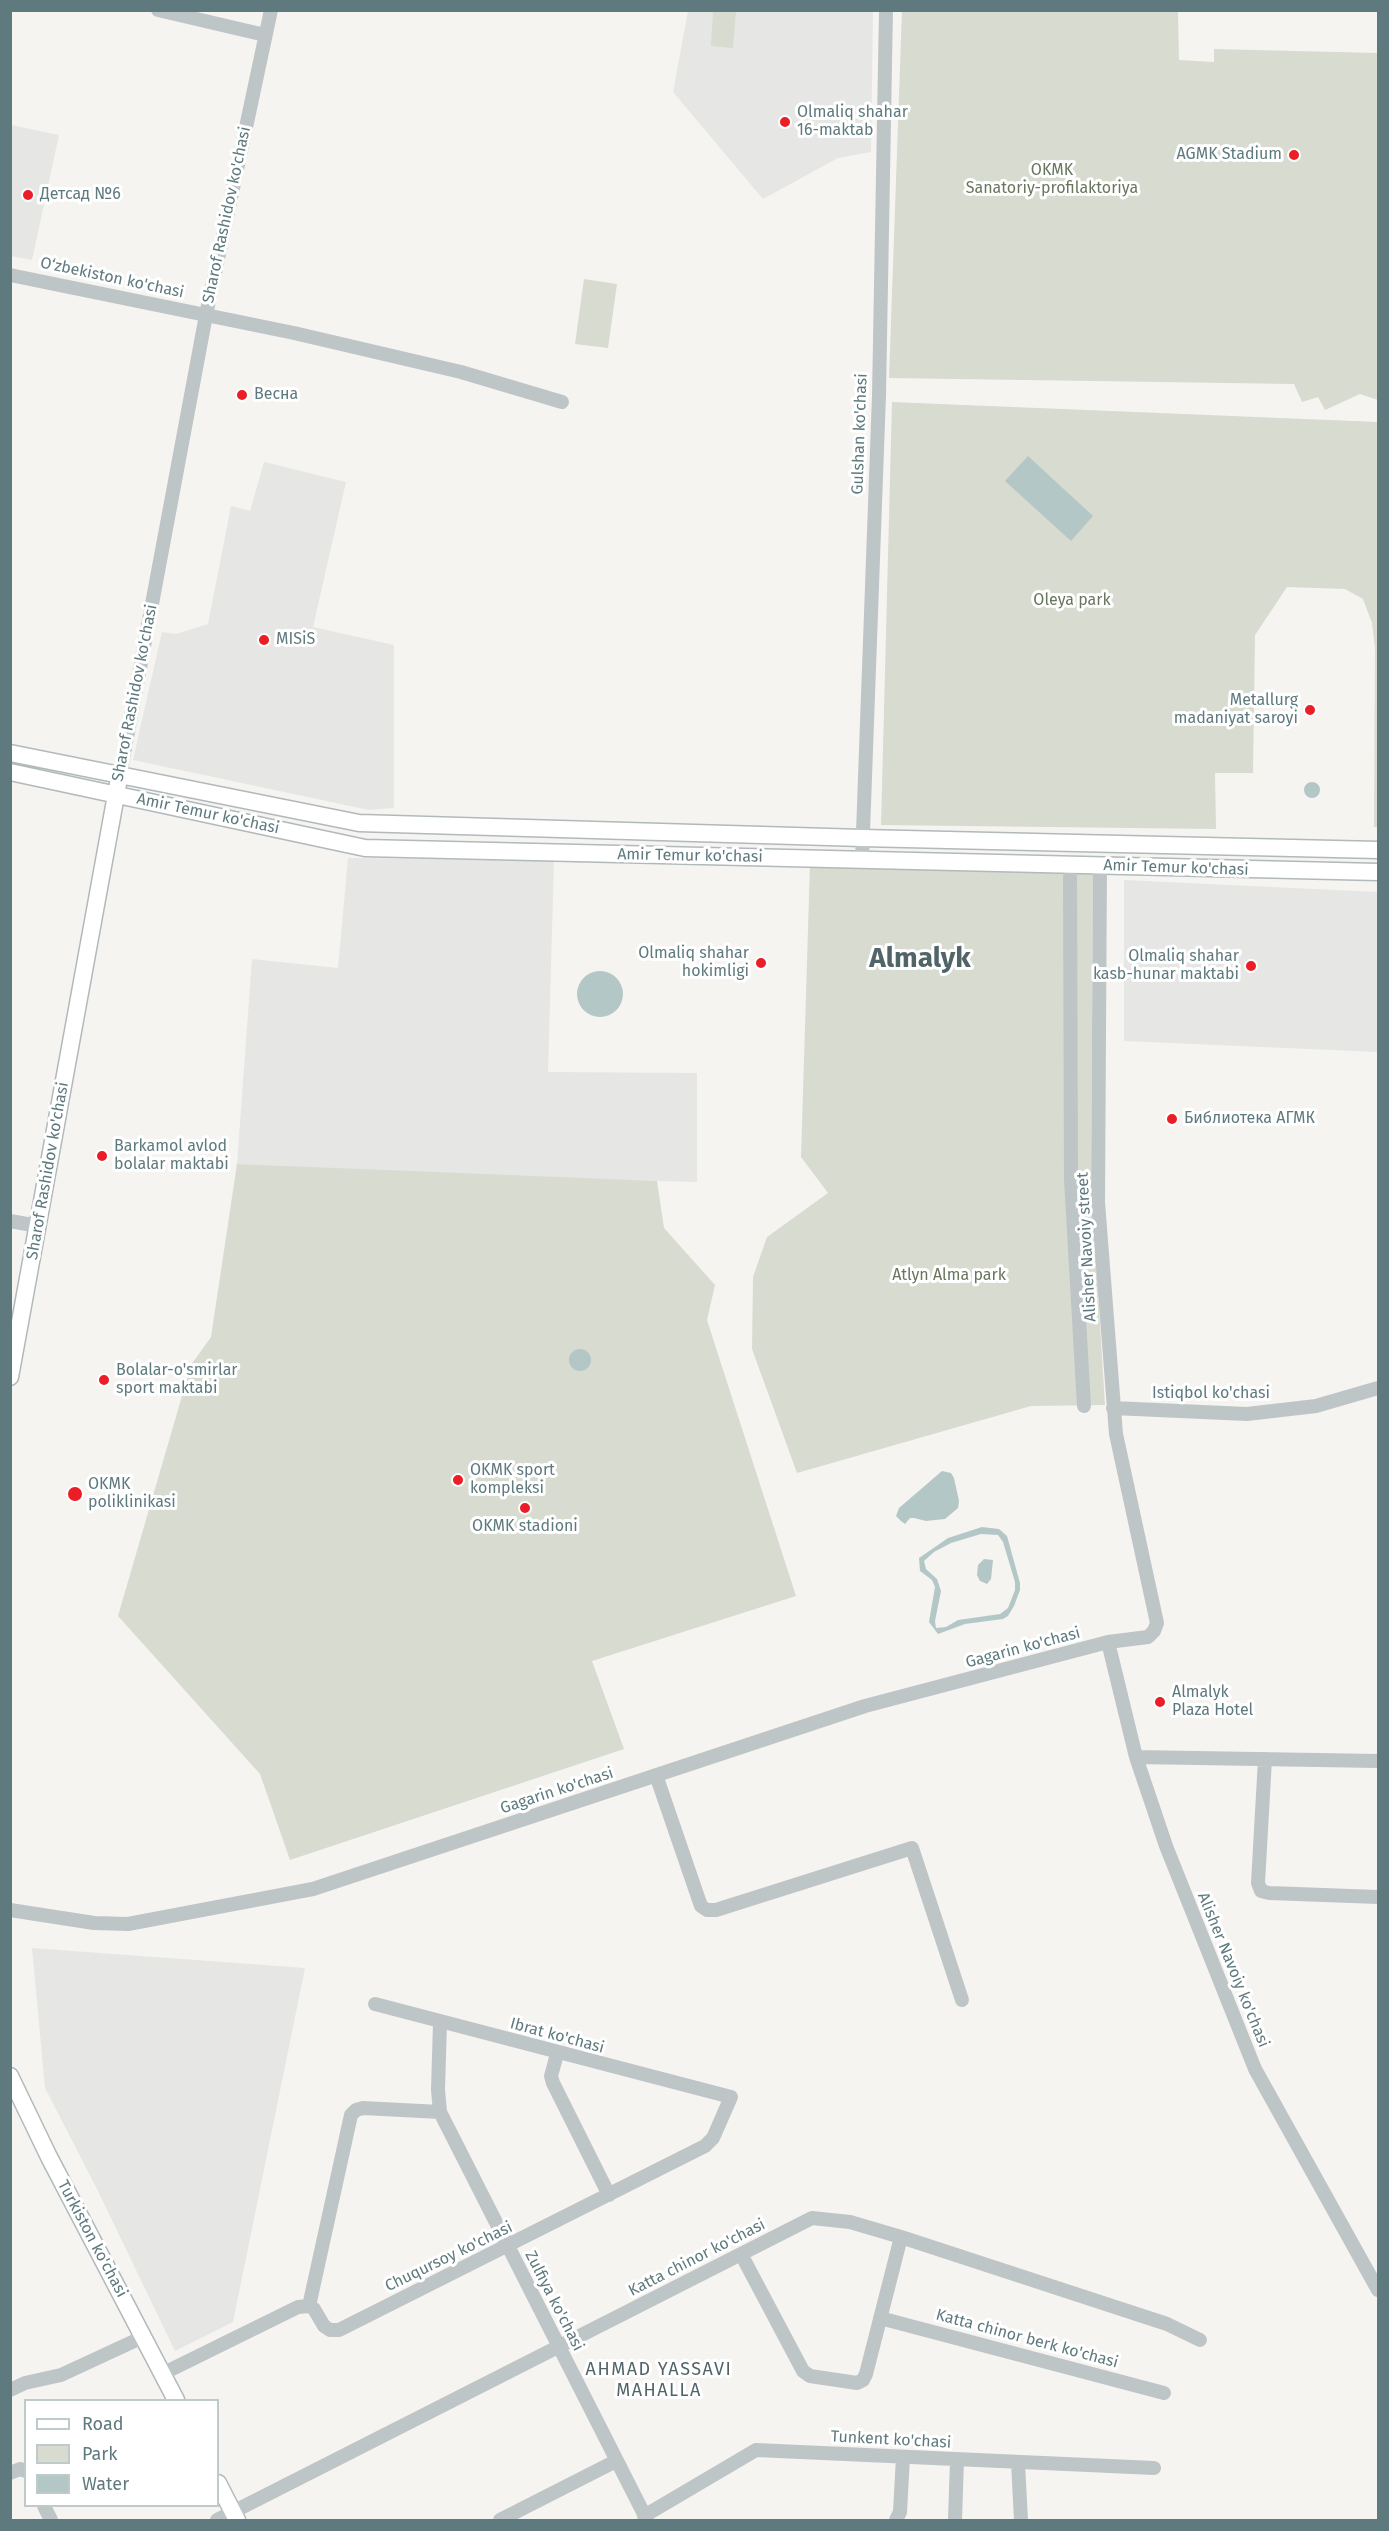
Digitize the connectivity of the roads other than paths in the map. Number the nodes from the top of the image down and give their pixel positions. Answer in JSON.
{"nodes":[{"id":1,"x":158,"y":10,"type":"edge"},
{"id":2,"x":271,"y":10,"type":"edge"},
{"id":3,"x":886,"y":10,"type":"edge"},
{"id":4,"x":265,"y":35,"type":"junction"},
{"id":5,"x":10,"y":274,"type":"edge"},
{"id":6,"x":206,"y":315,"type":"junction"},
{"id":7,"x":562,"y":402,"type":"dead end"},
{"id":8,"x":10,"y":753,"type":"edge"},
{"id":9,"x":10,"y":771,"type":"edge"},
{"id":10,"x":120,"y":775,"type":"junction"},
{"id":11,"x":117,"y":794,"type":"junction"},
{"id":12,"x":862,"y":838,"type":"junction"},
{"id":13,"x":1215,"y":846,"type":"junction"},
{"id":14,"x":1378,"y":850,"type":"edge"},
{"id":15,"x":861,"y":859,"type":"junction"},
{"id":16,"x":1100,"y":865,"type":"junction"},
{"id":17,"x":1214,"y":869,"type":"junction"},
{"id":18,"x":1378,"y":872,"type":"edge"},
{"id":19,"x":1070,"y":877,"type":"dead end"},
{"id":20,"x":10,"y":1221,"type":"edge"},
{"id":21,"x":38,"y":1226,"type":"junction"},
{"id":22,"x":10,"y":1377,"type":"edge"},
{"id":23,"x":1378,"y":1388,"type":"edge"},
{"id":24,"x":1084,"y":1406,"type":"dead end"},
{"id":25,"x":1113,"y":1408,"type":"junction"},
{"id":26,"x":1157,"y":1623,"type":"joint"},
{"id":27,"x":1108,"y":1642,"type":"junction"},
{"id":28,"x":1136,"y":1757,"type":"junction"},
{"id":29,"x":1265,"y":1759,"type":"junction"},
{"id":30,"x":1378,"y":1761,"type":"edge"},
{"id":31,"x":656,"y":1775,"type":"junction"},
{"id":32,"x":1378,"y":1897,"type":"edge"},
{"id":33,"x":10,"y":1910,"type":"edge"},
{"id":34,"x":962,"y":2000,"type":"dead end"},
{"id":35,"x":375,"y":2004,"type":"dead end"},
{"id":36,"x":440,"y":2022,"type":"junction"},
{"id":37,"x":557,"y":2054,"type":"junction"},
{"id":38,"x":10,"y":2076,"type":"edge"},
{"id":39,"x":731,"y":2097,"type":"joint"},
{"id":40,"x":440,"y":2112,"type":"junction"},
{"id":41,"x":609,"y":2195,"type":"junction"},
{"id":42,"x":901,"y":2236,"type":"junction"},
{"id":43,"x":508,"y":2246,"type":"junction"},
{"id":44,"x":741,"y":2254,"type":"junction"},
{"id":45,"x":1378,"y":2290,"type":"edge"},
{"id":46,"x":309,"y":2306,"type":"junction"},
{"id":47,"x":880,"y":2318,"type":"junction"},
{"id":48,"x":143,"y":2337,"type":"junction"},
{"id":49,"x":1200,"y":2340,"type":"dead end"},
{"id":50,"x":559,"y":2347,"type":"junction"},
{"id":51,"x":162,"y":2374,"type":"junction"},
{"id":52,"x":10,"y":2390,"type":"edge"},
{"id":53,"x":1164,"y":2393,"type":"dead end"},
{"id":54,"x":175,"y":2399,"type":"edge"},
{"id":55,"x":903,"y":2457,"type":"junction"},
{"id":56,"x":957,"y":2460,"type":"junction"},
{"id":57,"x":616,"y":2461,"type":"junction"},
{"id":58,"x":1018,"y":2463,"type":"junction"},
{"id":59,"x":1154,"y":2468,"type":"dead end"},
{"id":60,"x":219,"y":2485,"type":"edge"},
{"id":61,"x":235,"y":2516,"type":"edge"},
{"id":62,"x":645,"y":2518,"type":"edge"},
{"id":63,"x":217,"y":2520,"type":"edge"},
{"id":64,"x":500,"y":2520,"type":"edge"},
{"id":65,"x":896,"y":2520,"type":"edge"},
{"id":66,"x":955,"y":2520,"type":"edge"},
{"id":67,"x":1021,"y":2520,"type":"edge"}],
"edges":[{"from":1,"to":4,"type":"street"},
{"from":2,"to":4,"type":"street","name":"Sharof Rashidov ko'chasi"},
{"from":3,"to":12,"type":"street","name":"Gulshan ko'chasi"},
{"from":4,"to":6,"type":"street","name":"Sharof Rashidov ko'chasi"},
{"from":5,"to":6,"type":"street","name":"O‘zbekiston ko'chasi"},
{"from":6,"to":7,"type":"street","name":"O‘zbekiston ko'chasi"},
{"from":6,"to":10,"type":"street","name":"Sharof Rashidov ko'chasi"},
{"from":8,"to":10,"type":"main road","name":"Amir Temur ko'chasi"},
{"from":9,"to":11,"type":"main road","name":"Amir Temur ko'chasi"},
{"from":10,"to":11,"type":"main road","name":"Sharof Rashidov ko'chasi"},
{"from":10,"to":12,"type":"main road","name":"Amir Temur ko'chasi"},
{"from":11,"to":15,"type":"main road","name":"Amir Temur ko'chasi"},
{"from":11,"to":21,"type":"main road","name":"Sharof Rashidov ko'chasi"},
{"from":12,"to":13,"type":"main road","name":"Amir Temur ko'chasi"},
{"from":12,"to":15,"type":"street","name":"Gulshan ko'chasi"},
{"from":13,"to":14,"type":"main road","name":"Amir Temur ko'chasi"},
{"from":13,"to":17,"type":"main road"},
{"from":15,"to":16,"type":"main road","name":"Amir Temur ko'chasi"},
{"from":16,"to":17,"type":"main road","name":"Amir Temur ko'chasi"},
{"from":16,"to":25,"type":"street","name":"Alisher Navoiy street"},
{"from":17,"to":18,"type":"main road","name":"Amir Temur ko'chasi"},
{"from":19,"to":24,"type":"street"},
{"from":20,"to":21,"type":"street"},
{"from":21,"to":22,"type":"main road","name":"Sharof Rashidov ko'chasi"},
{"from":23,"to":25,"type":"street","name":"Istiqbol ko'chasi"},
{"from":25,"to":26,"type":"street","name":"Alisher Navoiy street"},
{"from":26,"to":27,"type":"street","name":"Gagarin ko'chasi"},
{"from":27,"to":28,"type":"street","name":"Alisher Navoiy ko'chasi"},
{"from":27,"to":31,"type":"street","name":"Gagarin ko'chasi"},
{"from":28,"to":29,"type":"street"},
{"from":28,"to":45,"type":"street","name":"Alisher Navoiy ko'chasi"},
{"from":29,"to":30,"type":"street"},
{"from":29,"to":32,"type":"street"},
{"from":31,"to":33,"type":"street","name":"Gagarin ko'chasi"},
{"from":31,"to":34,"type":"street"},
{"from":35,"to":36,"type":"street","name":"Ibrat ko'chasi"},
{"from":36,"to":37,"type":"street","name":"Ibrat ko'chasi"},
{"from":36,"to":40,"type":"street","name":"Zulfiya ko'chasi"},
{"from":37,"to":39,"type":"street","name":"Ibrat ko'chasi"},
{"from":37,"to":41,"type":"street"},
{"from":38,"to":48,"type":"main road","name":"Turkiston ko'chasi"},
{"from":39,"to":41,"type":"street","name":"Chuqursoy ko'chasi"},
{"from":40,"to":43,"type":"street","name":"Zulfiya ko'chasi"},
{"from":40,"to":46,"type":"street"},
{"from":41,"to":43,"type":"street","name":"Chuqursoy ko'chasi"},
{"from":42,"to":44,"type":"street","name":"Katta chinor ko'chasi"},
{"from":42,"to":47,"type":"street"},
{"from":42,"to":49,"type":"street","name":"Katta chinor ko'chasi"},
{"from":43,"to":46,"type":"street","name":"Chuqursoy ko'chasi"},
{"from":43,"to":50,"type":"street","name":"Zulfiya ko'chasi"},
{"from":44,"to":47,"type":"street"},
{"from":44,"to":50,"type":"street","name":"Katta chinor ko'chasi"},
{"from":46,"to":51,"type":"street"},
{"from":47,"to":53,"type":"street","name":"Katta chinor berk ko'chasi"},
{"from":48,"to":51,"type":"main road","name":"Turkiston ko'chasi"},
{"from":48,"to":52,"type":"street"},
{"from":50,"to":57,"type":"street","name":"Zulfiya ko'chasi"},
{"from":50,"to":61,"type":"street","name":"Katta chinor ko'chasi"},
{"from":51,"to":54,"type":"main road","name":"Turkiston ko'chasi"},
{"from":55,"to":56,"type":"street","name":"Tunkent ko'chasi"},
{"from":55,"to":62,"type":"street","name":"Tunkent ko'chasi"},
{"from":55,"to":65,"type":"street"},
{"from":56,"to":58,"type":"street","name":"Tunkent ko'chasi"},
{"from":56,"to":66,"type":"street"},
{"from":57,"to":62,"type":"street","name":"Zulfiya ko'chasi"},
{"from":57,"to":64,"type":"street"},
{"from":58,"to":59,"type":"street","name":"Tunkent ko'chasi"},
{"from":58,"to":67,"type":"street"},
{"from":60,"to":61,"type":"main road"},
{"from":61,"to":63,"type":"street","name":"Katta chinor ko'chasi"}]}
